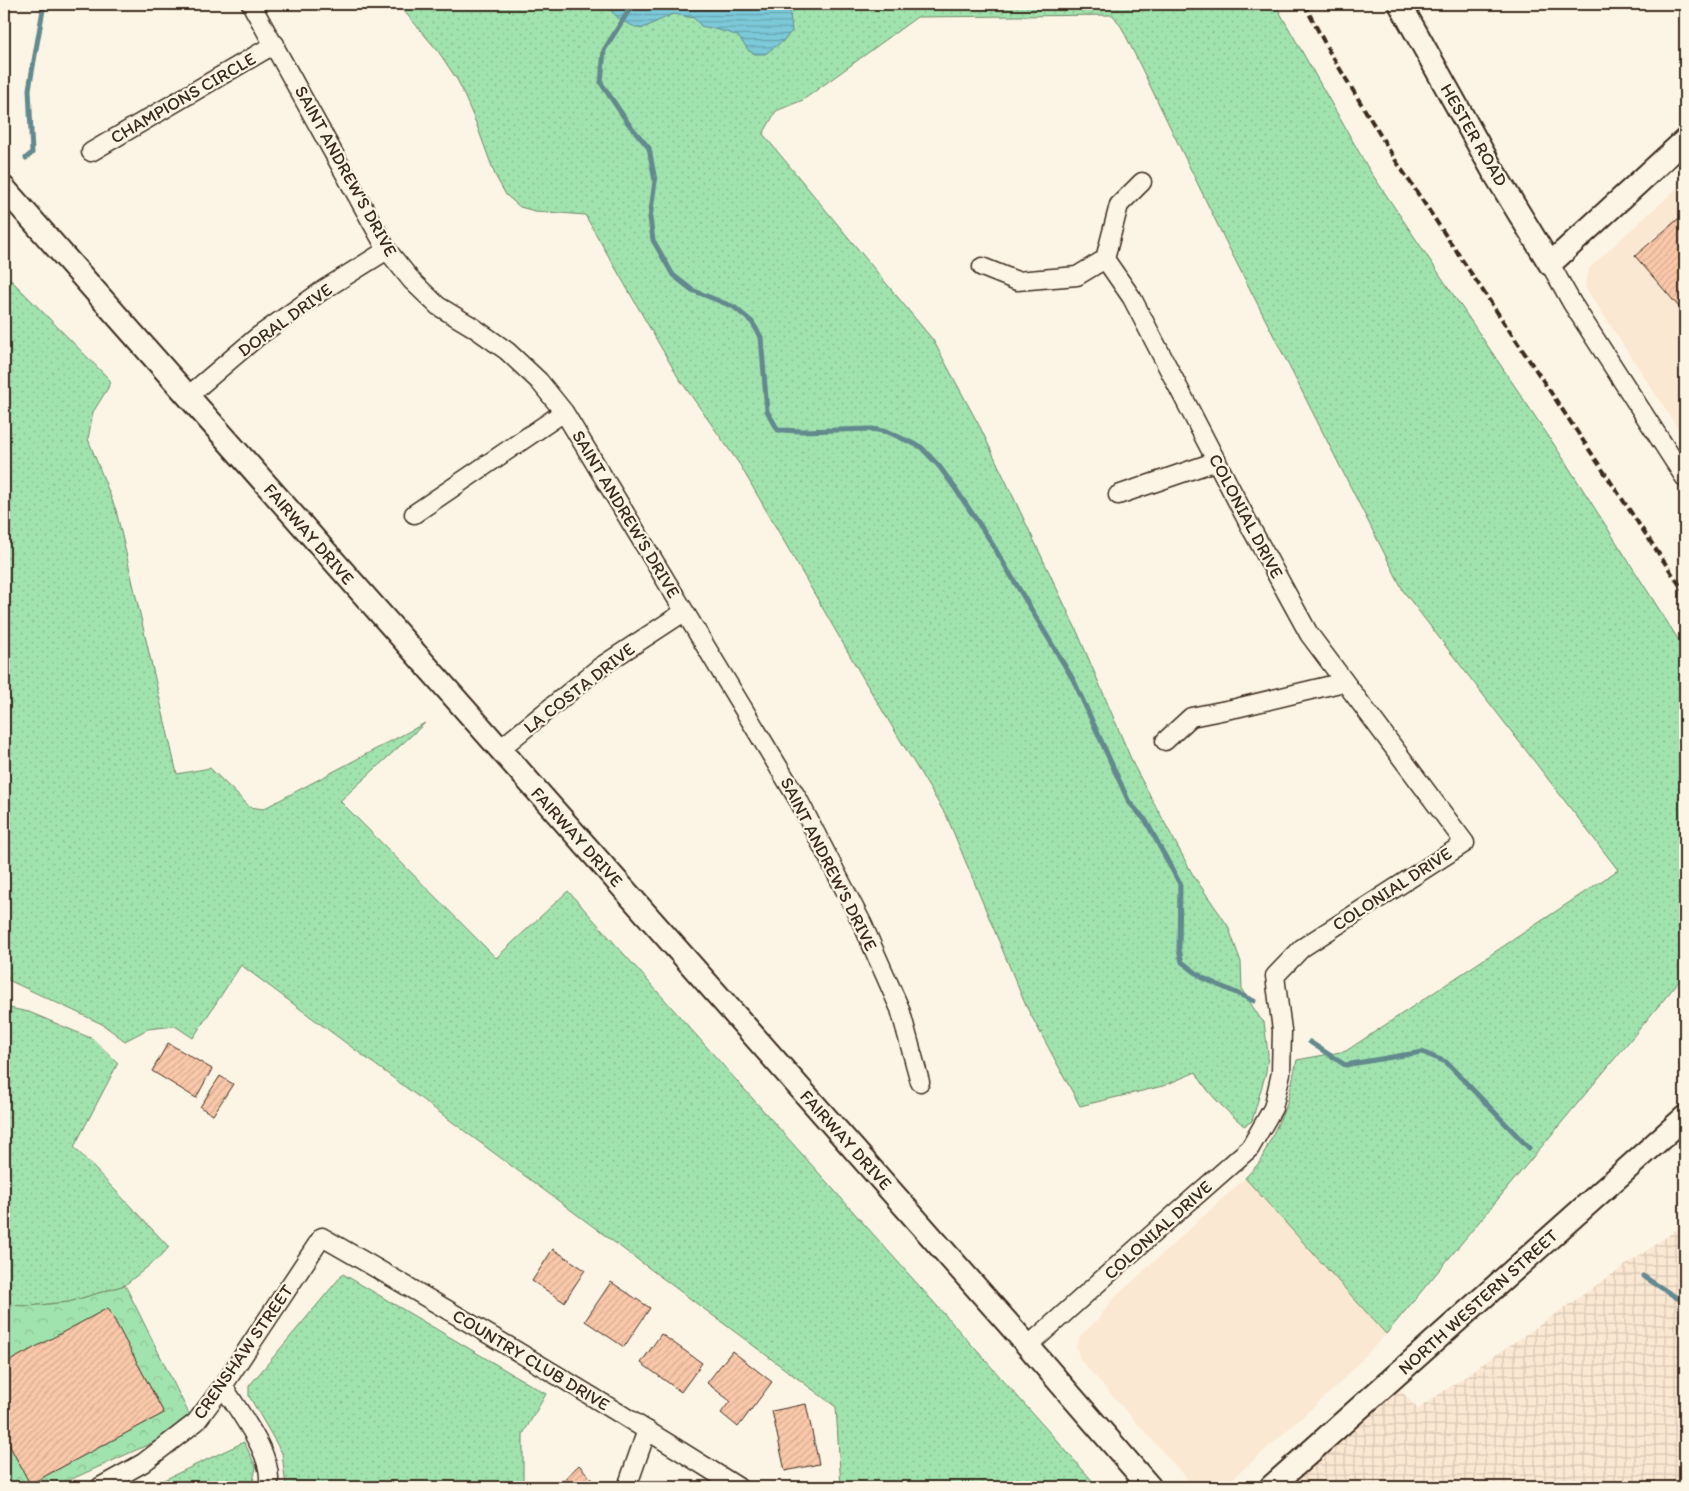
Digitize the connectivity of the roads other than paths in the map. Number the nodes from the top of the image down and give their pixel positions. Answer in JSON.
{"nodes":[{"id":1,"x":251,"y":4,"type":"edge"},
{"id":2,"x":1400,"y":4,"type":"edge"},
{"id":3,"x":275,"y":44,"type":"junction"},
{"id":4,"x":1685,"y":140,"type":"edge"},
{"id":5,"x":91,"y":152,"type":"dead end"},
{"id":6,"x":1142,"y":182,"type":"dead end"},
{"id":7,"x":4,"y":188,"type":"edge"},
{"id":8,"x":387,"y":250,"type":"junction"},
{"id":9,"x":1105,"y":259,"type":"junction"},
{"id":10,"x":1550,"y":264,"type":"junction"},
{"id":11,"x":982,"y":268,"type":"dead end"},
{"id":12,"x":188,"y":396,"type":"junction"},
{"id":13,"x":564,"y":412,"type":"junction"},
{"id":14,"x":1217,"y":461,"type":"junction"},
{"id":15,"x":1685,"y":478,"type":"edge"},
{"id":16,"x":1118,"y":495,"type":"dead end"},
{"id":17,"x":414,"y":514,"type":"dead end"},
{"id":18,"x":684,"y":612,"type":"junction"},
{"id":19,"x":1344,"y":682,"type":"junction"},
{"id":20,"x":1166,"y":741,"type":"dead end"},
{"id":21,"x":500,"y":750,"type":"junction"},
{"id":22,"x":920,"y":1082,"type":"dead end"},
{"id":23,"x":1685,"y":1116,"type":"edge"},
{"id":24,"x":322,"y":1237,"type":"joint"},
{"id":25,"x":1028,"y":1346,"type":"junction"},
{"id":26,"x":223,"y":1386,"type":"junction"},
{"id":27,"x":647,"y":1430,"type":"junction"},
{"id":28,"x":100,"y":1487,"type":"edge"},
{"id":29,"x":268,"y":1487,"type":"edge"},
{"id":30,"x":626,"y":1487,"type":"edge"},
{"id":31,"x":738,"y":1487,"type":"edge"},
{"id":32,"x":1150,"y":1487,"type":"edge"},
{"id":33,"x":1271,"y":1487,"type":"edge"}],
"edges":[{"from":1,"to":3,"type":"street","name":"SAINT ANDREW'S DRIVE"},
{"from":2,"to":10,"type":"main road","name":"HESTER ROAD"},
{"from":3,"to":5,"type":"street","name":"CHAMPIONS CIRCLE"},
{"from":3,"to":8,"type":"street","name":"SAINT ANDREW'S DRIVE"},
{"from":4,"to":10,"type":"main road"},
{"from":6,"to":9,"type":"street"},
{"from":7,"to":12,"type":"main road","name":"FAIRWAY DRIVE"},
{"from":8,"to":12,"type":"street","name":"DORAL DRIVE"},
{"from":8,"to":13,"type":"street","name":"SAINT ANDREW'S DRIVE"},
{"from":9,"to":11,"type":"street"},
{"from":9,"to":14,"type":"street","name":"COLONIAL DRIVE"},
{"from":10,"to":15,"type":"street","name":"HESTER ROAD"},
{"from":12,"to":21,"type":"main road","name":"FAIRWAY DRIVE"},
{"from":13,"to":17,"type":"street"},
{"from":13,"to":18,"type":"street","name":"SAINT ANDREW'S DRIVE"},
{"from":14,"to":16,"type":"street"},
{"from":14,"to":19,"type":"street","name":"COLONIAL DRIVE"},
{"from":18,"to":21,"type":"street","name":"LA COSTA DRIVE"},
{"from":18,"to":22,"type":"street","name":"SAINT ANDREW'S DRIVE"},
{"from":19,"to":20,"type":"street"},
{"from":19,"to":25,"type":"street","name":"COLONIAL DRIVE"},
{"from":21,"to":25,"type":"main road","name":"FAIRWAY DRIVE"},
{"from":23,"to":33,"type":"main road","name":"NORTH WESTERN STREET"},
{"from":24,"to":26,"type":"street","name":"CRENSHAW STREET"},
{"from":24,"to":27,"type":"street","name":"COUNTRY CLUB DRIVE"},
{"from":25,"to":32,"type":"main road","name":"FAIRWAY DRIVE"},
{"from":26,"to":28,"type":"street","name":"CRENSHAW STREET"},
{"from":26,"to":29,"type":"street"},
{"from":27,"to":30,"type":"street"},
{"from":27,"to":31,"type":"street","name":"COUNTRY CLUB DRIVE"}]}
